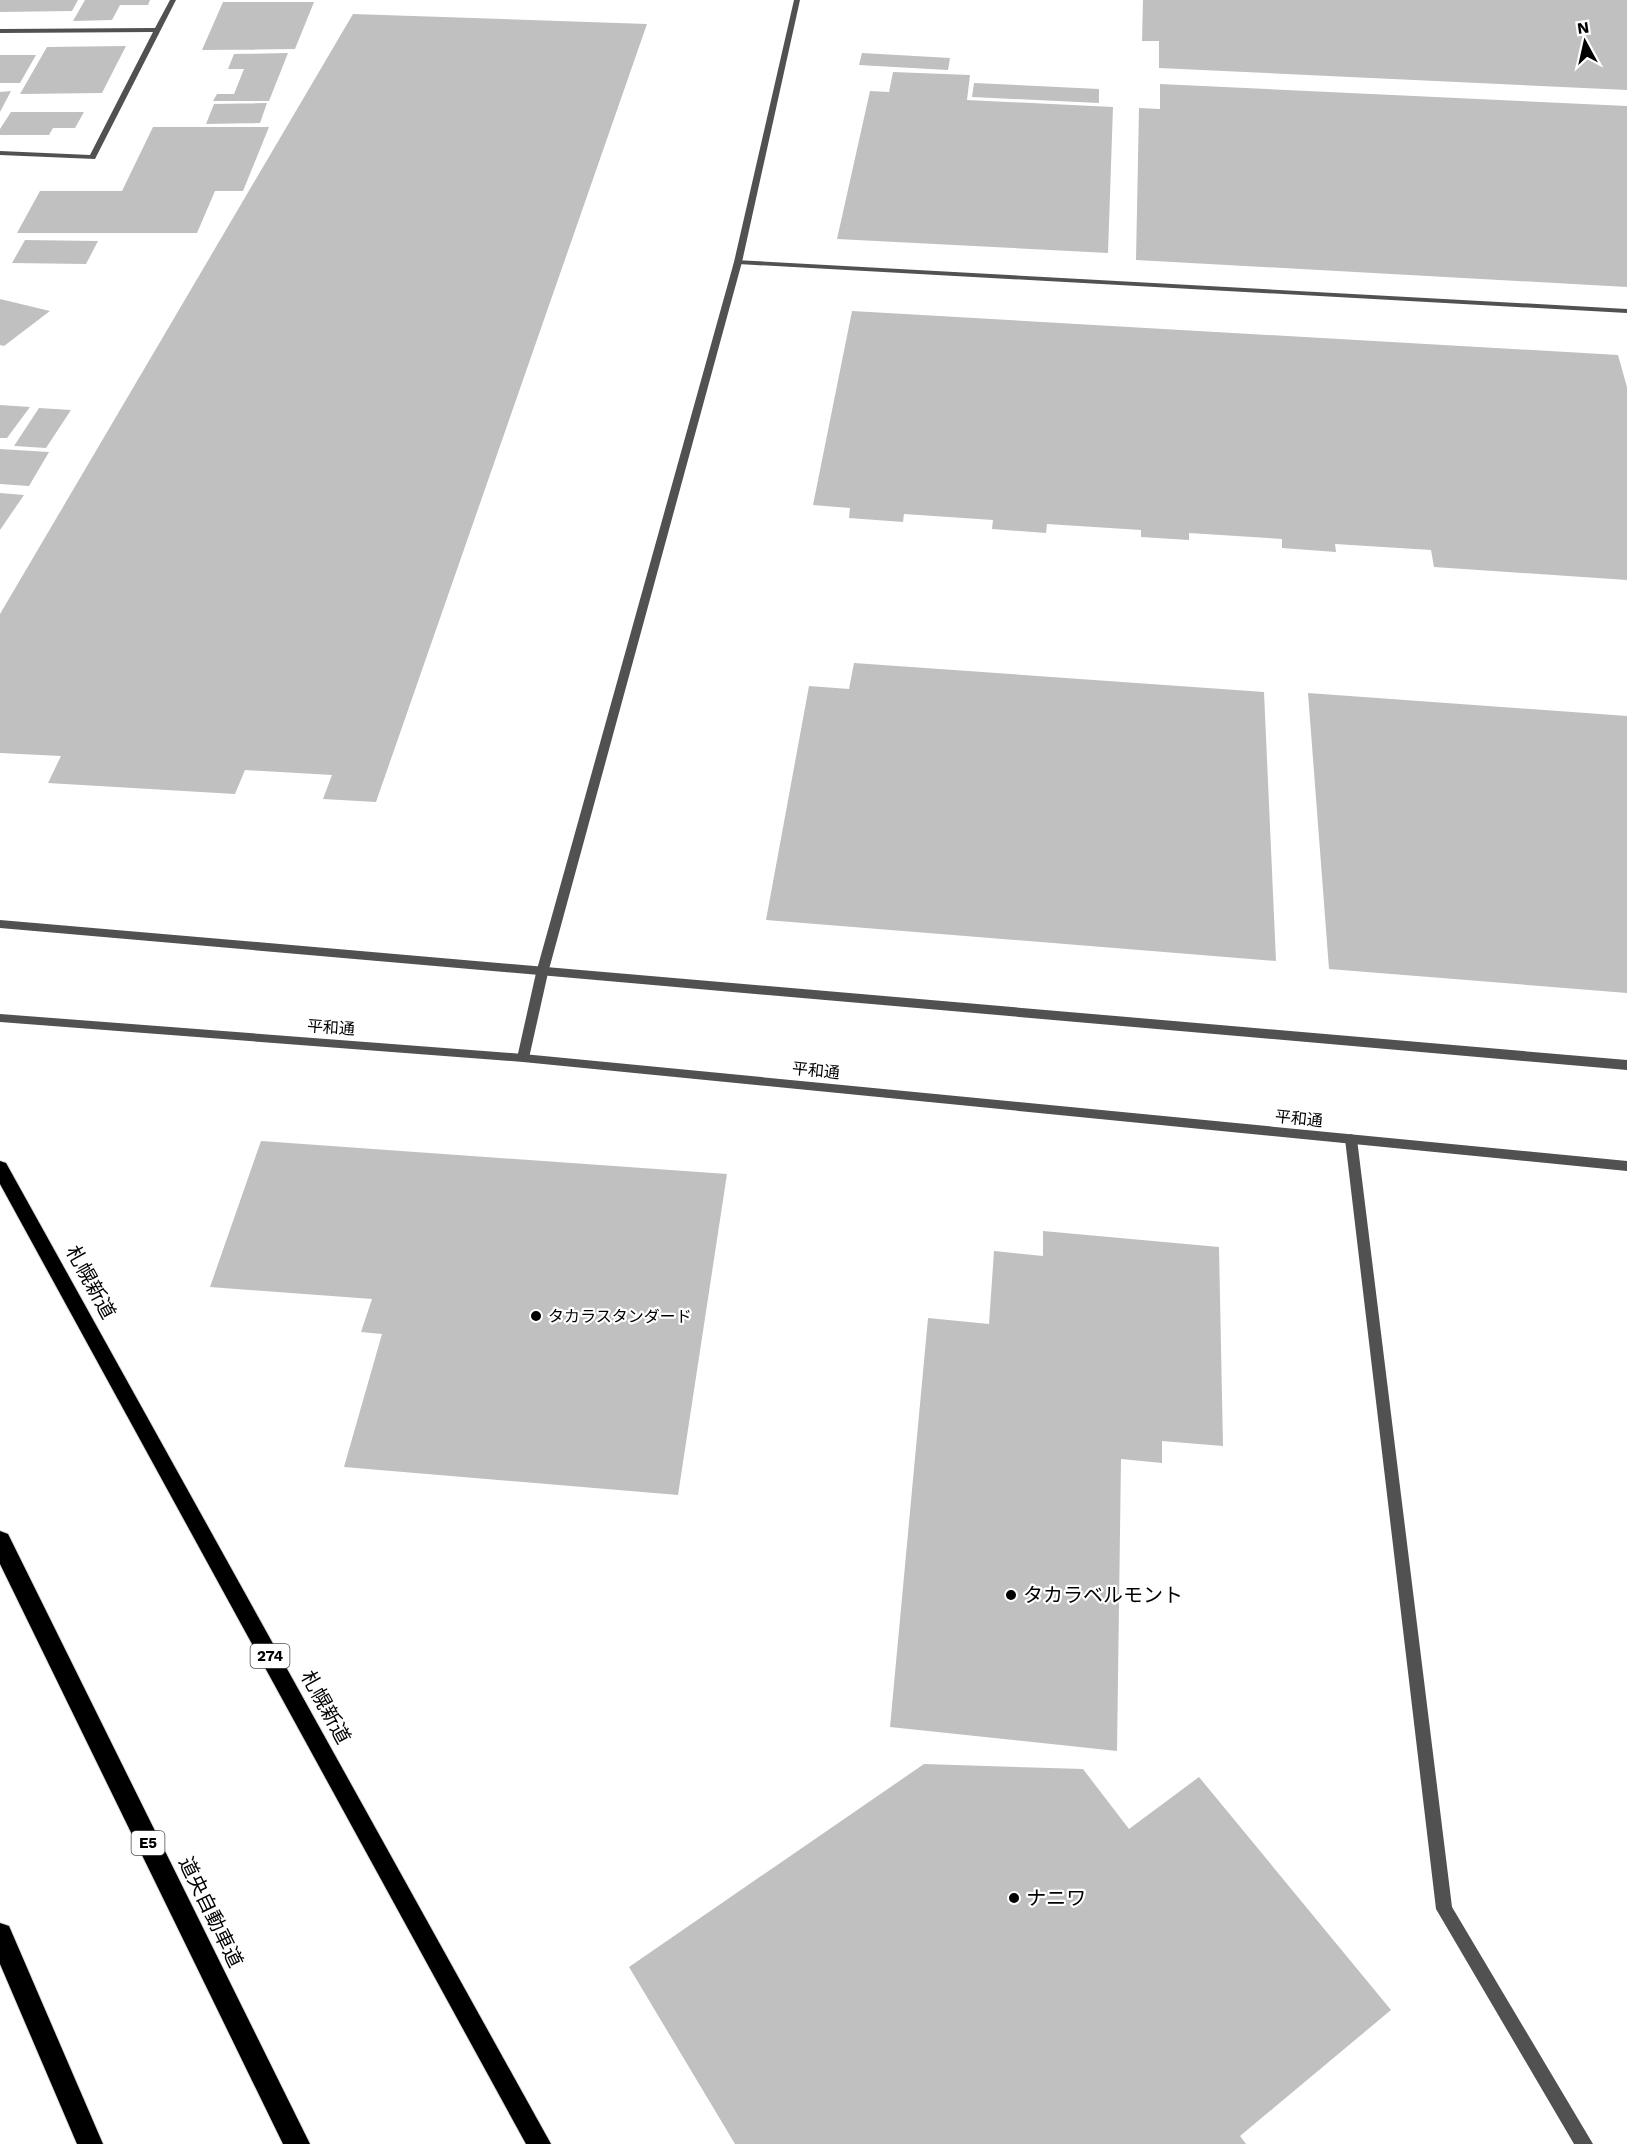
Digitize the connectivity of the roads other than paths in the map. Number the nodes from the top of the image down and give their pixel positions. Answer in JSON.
{"nodes":[{"id":1,"x":173,"y":0,"type":"edge"},
{"id":2,"x":797,"y":0,"type":"edge"},
{"id":3,"x":158,"y":30,"type":"junction"},
{"id":4,"x":0,"y":31,"type":"edge"},
{"id":5,"x":0,"y":153,"type":"edge"},
{"id":6,"x":738,"y":262,"type":"junction"},
{"id":7,"x":1627,"y":311,"type":"edge"},
{"id":8,"x":0,"y":924,"type":"edge"},
{"id":9,"x":542,"y":973,"type":"junction"},
{"id":10,"x":0,"y":1018,"type":"edge"},
{"id":11,"x":523,"y":1058,"type":"junction"},
{"id":12,"x":1627,"y":1065,"type":"edge"},
{"id":13,"x":1351,"y":1139,"type":"junction"},
{"id":14,"x":1627,"y":1166,"type":"edge"},
{"id":15,"x":0,"y":1168,"type":"edge"},
{"id":16,"x":0,"y":1541,"type":"edge"},
{"id":17,"x":0,"y":1935,"type":"edge"},
{"id":18,"x":90,"y":2144,"type":"edge"},
{"id":19,"x":297,"y":2144,"type":"edge"},
{"id":20,"x":539,"y":2144,"type":"edge"},
{"id":21,"x":1584,"y":2144,"type":"edge"}],
"edges":[{"from":1,"to":3,"type":"street"},
{"from":2,"to":6,"type":"street"},
{"from":3,"to":4,"type":"street"},
{"from":3,"to":5,"type":"street"},
{"from":6,"to":7,"type":"street"},
{"from":6,"to":9,"type":"street"},
{"from":8,"to":9,"type":"street"},
{"from":9,"to":11,"type":"street"},
{"from":9,"to":12,"type":"street"},
{"from":10,"to":11,"type":"street","name":"平和通"},
{"from":11,"to":13,"type":"street","name":"平和通"},
{"from":13,"to":14,"type":"street","name":"平和通"},
{"from":13,"to":21,"type":"street"},
{"from":15,"to":20,"type":"highway","name":"札幌新道","number":"274"},
{"from":16,"to":19,"type":"highway","name":"道央自動車道","number":"E5"},
{"from":17,"to":18,"type":"highway"}]}
